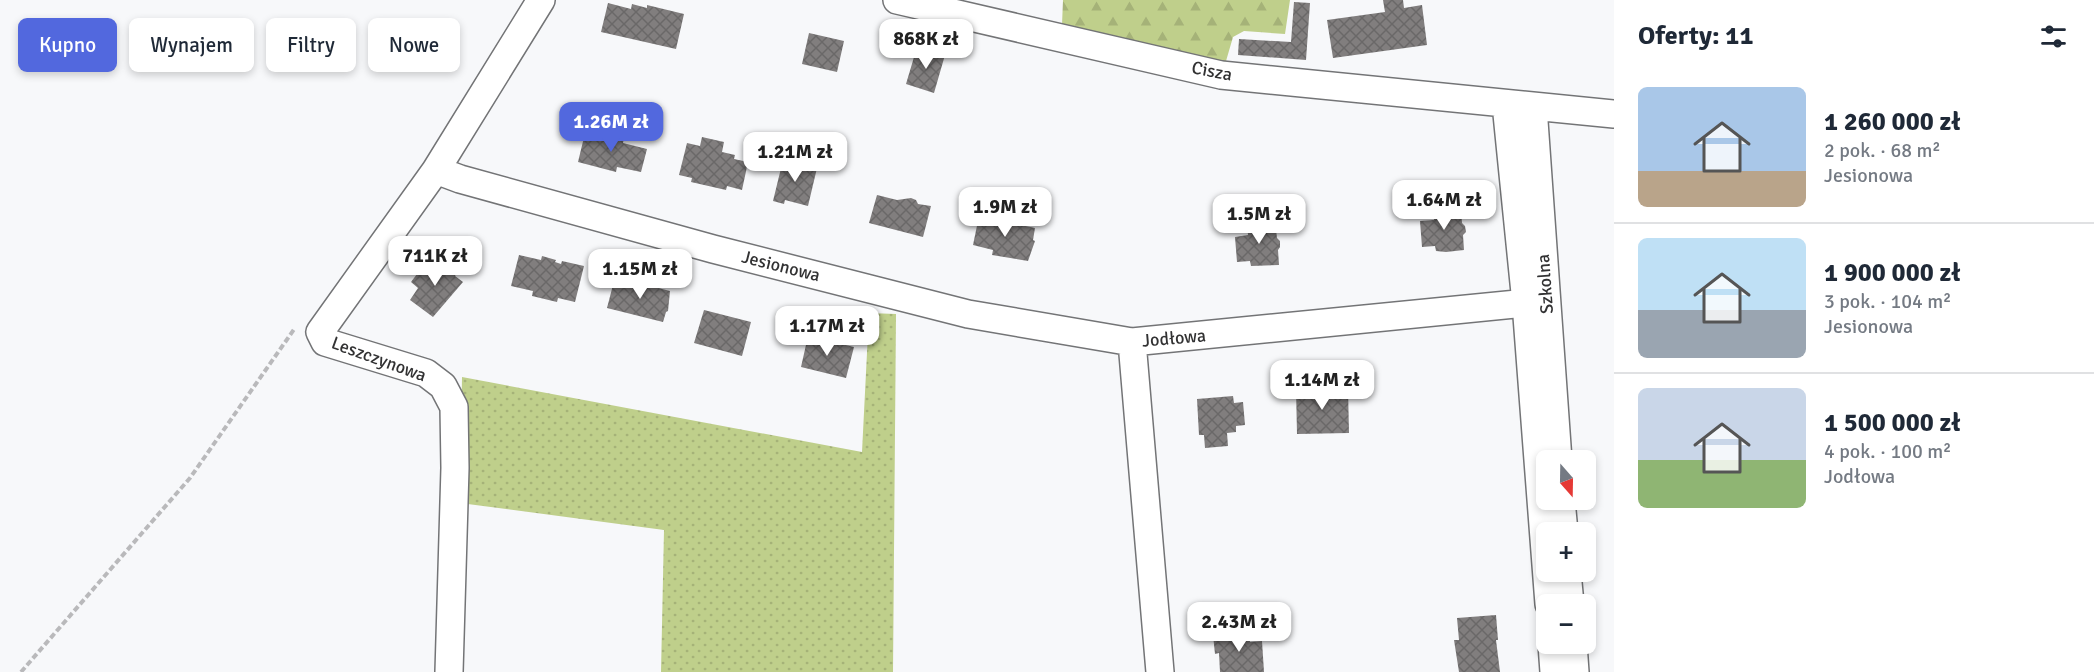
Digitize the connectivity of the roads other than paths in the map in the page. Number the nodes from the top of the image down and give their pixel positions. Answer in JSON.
{"nodes":[{"id":1,"x":541,"y":0,"type":"edge"},
{"id":2,"x":897,"y":0,"type":"edge"},
{"id":3,"x":1506,"y":104,"type":"junction"},
{"id":4,"x":1533,"y":107,"type":"junction"},
{"id":5,"x":1614,"y":114,"type":"edge"},
{"id":6,"x":436,"y":170,"type":"junction"},
{"id":7,"x":1536,"y":302,"type":"junction"},
{"id":8,"x":1132,"y":342,"type":"junction"},
{"id":9,"x":1557,"y":450,"type":"edge"},
{"id":10,"x":1549,"y":594,"type":"edge"},
{"id":11,"x":1553,"y":654,"type":"edge"},
{"id":12,"x":1574,"y":654,"type":"edge"},
{"id":13,"x":449,"y":672,"type":"edge"},
{"id":14,"x":1160,"y":672,"type":"edge"},
{"id":15,"x":1554,"y":672,"type":"edge"},
{"id":16,"x":1575,"y":672,"type":"edge"}],
"edges":[{"from":1,"to":6,"type":"street","name":"Leszczynowa"},
{"from":2,"to":3,"type":"street","name":"Cisza"},
{"from":3,"to":4,"type":"street","name":"Cisza"},
{"from":3,"to":7,"type":"street"},
{"from":4,"to":5,"type":"street","name":"Cisza"},
{"from":4,"to":7,"type":"street","name":"Szkolna"},
{"from":6,"to":8,"type":"street","name":"Jesionowa"},
{"from":6,"to":13,"type":"street","name":"Leszczynowa"},
{"from":7,"to":8,"type":"street","name":"Jodłowa"},
{"from":7,"to":9,"type":"street","name":"Szkolna"},
{"from":7,"to":10,"type":"street"},
{"from":8,"to":14,"type":"street","name":"Jodłowa"},
{"from":11,"to":15,"type":"street"},
{"from":12,"to":16,"type":"street"}]}
